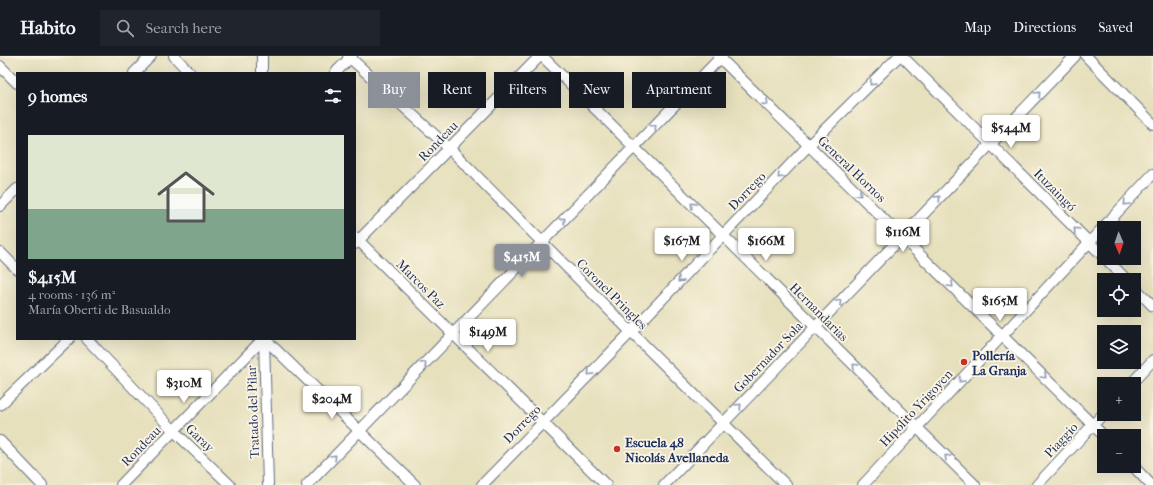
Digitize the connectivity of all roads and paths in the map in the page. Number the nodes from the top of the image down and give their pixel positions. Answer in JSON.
{"nodes":[{"id":1,"x":151,"y":56,"type":"edge"},
{"id":2,"x":174,"y":56,"type":"edge"},
{"id":3,"x":262,"y":56,"type":"edge"},
{"id":4,"x":541,"y":56,"type":"edge"},
{"id":5,"x":901,"y":56,"type":"edge"},
{"id":6,"x":1075,"y":56,"type":"edge"},
{"id":7,"x":1086,"y":56,"type":"edge"},
{"id":8,"x":350,"y":57,"type":"edge"},
{"id":9,"x":720,"y":57,"type":"edge"},
{"id":10,"x":0,"y":66,"type":"edge"},
{"id":11,"x":135,"y":72,"type":"edge"},
{"id":12,"x":189,"y":72,"type":"edge"},
{"id":13,"x":262,"y":72,"type":"edge"},
{"id":14,"x":336,"y":72,"type":"edge"},
{"id":15,"x":16,"y":83,"type":"edge"},
{"id":16,"x":1153,"y":124,"type":"edge"},
{"id":17,"x":990,"y":144,"type":"junction"},
{"id":18,"x":809,"y":146,"type":"junction"},
{"id":19,"x":634,"y":147,"type":"junction"},
{"id":20,"x":449,"y":148,"type":"junction"},
{"id":21,"x":1153,"y":174,"type":"edge"},
{"id":22,"x":16,"y":191,"type":"edge"},
{"id":23,"x":0,"y":206,"type":"edge"},
{"id":24,"x":723,"y":235,"type":"junction"},
{"id":25,"x":902,"y":236,"type":"junction"},
{"id":26,"x":356,"y":240,"type":"edge"},
{"id":27,"x":542,"y":242,"type":"junction"},
{"id":28,"x":1089,"y":242,"type":"junction"},
{"id":29,"x":1097,"y":251,"type":"edge"},
{"id":30,"x":0,"y":252,"type":"edge"},
{"id":31,"x":1111,"y":265,"type":"edge"},
{"id":32,"x":16,"y":268,"type":"edge"},
{"id":33,"x":1120,"y":273,"type":"edge"},
{"id":34,"x":1141,"y":294,"type":"edge"},
{"id":35,"x":1153,"y":306,"type":"edge"},
{"id":36,"x":815,"y":326,"type":"junction"},
{"id":37,"x":631,"y":332,"type":"junction"},
{"id":38,"x":453,"y":334,"type":"junction"},
{"id":39,"x":1003,"y":335,"type":"junction"},
{"id":40,"x":68,"y":340,"type":"edge"},
{"id":41,"x":88,"y":340,"type":"edge"},
{"id":42,"x":263,"y":340,"type":"edge"},
{"id":43,"x":264,"y":340,"type":"edge"},
{"id":44,"x":265,"y":340,"type":"edge"},
{"id":45,"x":1153,"y":360,"type":"edge"},
{"id":46,"x":1137,"y":377,"type":"edge"},
{"id":47,"x":0,"y":406,"type":"edge"},
{"id":48,"x":1097,"y":421,"type":"edge"},
{"id":49,"x":542,"y":422,"type":"junction"},
{"id":50,"x":723,"y":423,"type":"junction"},
{"id":51,"x":1093,"y":425,"type":"junction"},
{"id":52,"x":917,"y":427,"type":"junction"},
{"id":53,"x":1097,"y":429,"type":"edge"},
{"id":54,"x":174,"y":431,"type":"junction"},
{"id":55,"x":359,"y":431,"type":"junction"},
{"id":56,"x":0,"y":441,"type":"edge"},
{"id":57,"x":1140,"y":473,"type":"edge"},
{"id":58,"x":42,"y":485,"type":"edge"},
{"id":59,"x":121,"y":485,"type":"edge"},
{"id":60,"x":230,"y":485,"type":"edge"},
{"id":61,"x":268,"y":485,"type":"edge"},
{"id":62,"x":306,"y":485,"type":"edge"},
{"id":63,"x":415,"y":485,"type":"edge"},
{"id":64,"x":482,"y":485,"type":"edge"},
{"id":65,"x":606,"y":485,"type":"edge"},
{"id":66,"x":664,"y":485,"type":"edge"},
{"id":67,"x":786,"y":485,"type":"edge"},
{"id":68,"x":863,"y":485,"type":"edge"},
{"id":69,"x":974,"y":485,"type":"edge"},
{"id":70,"x":1037,"y":485,"type":"edge"},
{"id":71,"x":1151,"y":485,"type":"edge"}],
"edges":[{"from":1,"to":11,"type":"street"},
{"from":2,"to":12,"type":"street"},
{"from":3,"to":13,"type":"street"},
{"from":4,"to":19,"type":"street","name":"Hernandarias"},
{"from":4,"to":20,"type":"street","name":"Rondeau"},
{"from":5,"to":17,"type":"street","name":"Ituzaingó"},
{"from":5,"to":18,"type":"street","name":"Dorrego","one_way":true},
{"from":17,"to":6,"type":"street","name":"Gobernador Sola","one_way":true},
{"from":7,"to":16,"type":"street"},
{"from":8,"to":14,"type":"street"},
{"from":8,"to":20,"type":"street","name":"Coronel Pringles"},
{"from":9,"to":18,"type":"street","name":"General Hornos","one_way":true},
{"from":19,"to":9,"type":"street","one_way":true},
{"from":10,"to":15,"type":"street"},
{"from":25,"to":17,"type":"street","name":"Gobernador Sola","one_way":true},
{"from":28,"to":17,"type":"street","name":"Ituzaingó","one_way":true},
{"from":18,"to":24,"type":"street","name":"Dorrego","one_way":true},
{"from":18,"to":25,"type":"street","name":"General Hornos","one_way":true},
{"from":24,"to":19,"type":"street","name":"Hernandarias","one_way":true},
{"from":27,"to":19,"type":"street","one_way":true},
{"from":20,"to":26,"type":"street","name":"Rondeau"},
{"from":20,"to":27,"type":"street","name":"Coronel Pringles"},
{"from":21,"to":28,"type":"street","name":"Hipólito Yrigoyen","one_way":true},
{"from":22,"to":23,"type":"street"},
{"from":24,"to":36,"type":"street","name":"Hernandarias"},
{"from":24,"to":37,"type":"street","name":"Dorrego","one_way":true},
{"from":36,"to":25,"type":"street","name":"Gobernador Sola","one_way":true},
{"from":25,"to":39,"type":"street","name":"General Hornos","one_way":true},
{"from":26,"to":38,"type":"street","name":"Marcos Paz"},
{"from":27,"to":37,"type":"street","name":"Coronel Pringles"},
{"from":27,"to":38,"type":"street"},
{"from":28,"to":29,"type":"street","name":"Ituzaingó"},
{"from":28,"to":39,"type":"street","name":"Hipólito Yrigoyen"},
{"from":30,"to":32,"type":"street"},
{"from":31,"to":33,"type":"street","name":"Ituzaingó"},
{"from":34,"to":35,"type":"street"},
{"from":50,"to":36,"type":"street","name":"Gobernador Sola","one_way":true},
{"from":52,"to":36,"type":"street","name":"Hernandarias","one_way":true},
{"from":37,"to":49,"type":"street","name":"Dorrego","one_way":true},
{"from":37,"to":50,"type":"street","name":"Coronel Pringles"},
{"from":38,"to":49,"type":"street","name":"Marcos Paz"},
{"from":55,"to":38,"type":"street","one_way":true},
{"from":39,"to":51,"type":"street","name":"General Hornos","one_way":true},
{"from":39,"to":52,"type":"street","name":"Hipólito Yrigoyen","one_way":true},
{"from":40,"to":47,"type":"street"},
{"from":41,"to":54,"type":"street","name":"Garay"},
{"from":42,"to":54,"type":"street","name":"Rondeau"},
{"from":43,"to":61,"type":"street","name":"Tratado del Pilar"},
{"from":44,"to":55,"type":"street"},
{"from":45,"to":46,"type":"street"},
{"from":48,"to":51,"type":"street","name":"Piaggio"},
{"from":49,"to":64,"type":"street","name":"Dorrego"},
{"from":49,"to":65,"type":"street","name":"Marcos Paz"},
{"from":50,"to":66,"type":"street","name":"Gobernador Sola"},
{"from":50,"to":67,"type":"street","name":"Coronel Pringles"},
{"from":51,"to":53,"type":"street","name":"General Hornos"},
{"from":51,"to":70,"type":"street","name":"Piaggio"},
{"from":52,"to":68,"type":"street","name":"Hipólito Yrigoyen"},
{"from":69,"to":52,"type":"street","name":"Hernandarias","one_way":true},
{"from":54,"to":59,"type":"street","name":"Rondeau"},
{"from":54,"to":60,"type":"street","name":"Garay"},
{"from":62,"to":55,"type":"street","one_way":true},
{"from":55,"to":63,"type":"street"},
{"from":56,"to":58,"type":"street"},
{"from":57,"to":71,"type":"street"}]}
